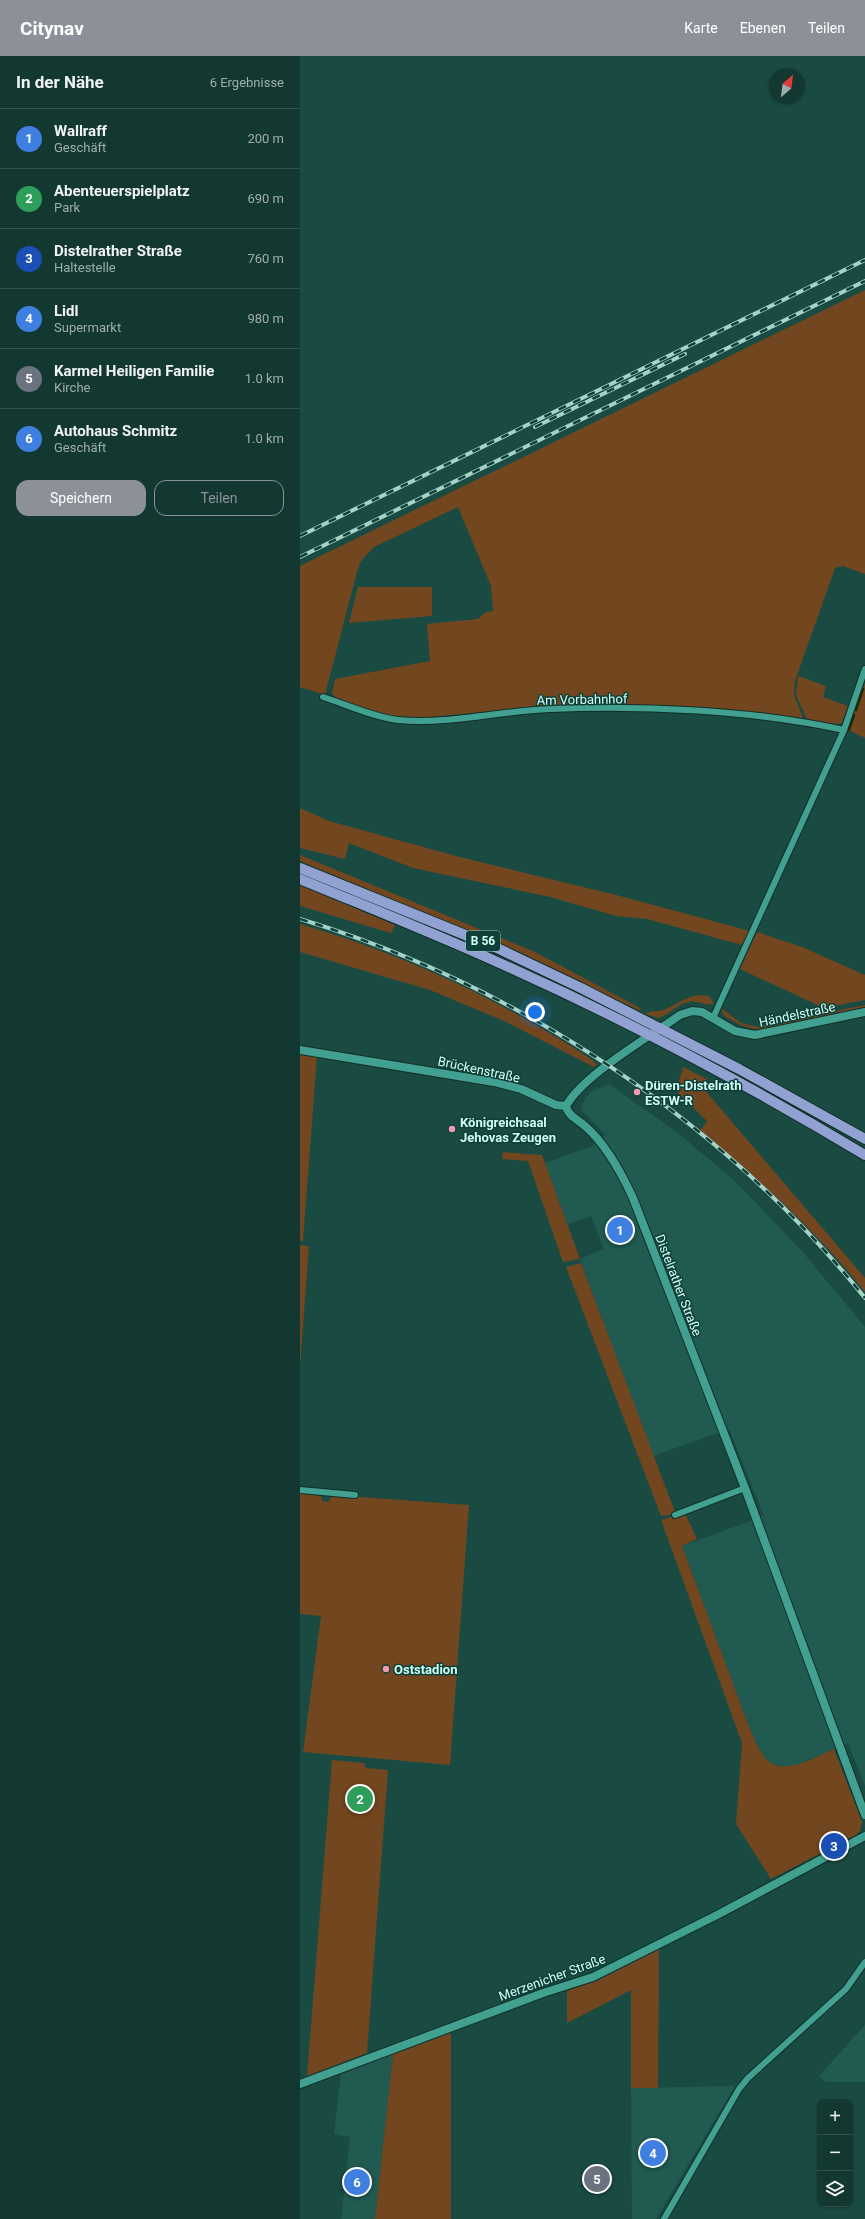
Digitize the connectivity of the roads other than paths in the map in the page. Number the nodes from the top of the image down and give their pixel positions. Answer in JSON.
{"nodes":[{"id":1,"x":865,"y":669,"type":"edge"},
{"id":2,"x":323,"y":697,"type":"dead end"},
{"id":3,"x":844,"y":730,"type":"junction"},
{"id":4,"x":300,"y":868,"type":"edge"},
{"id":5,"x":300,"y":879,"type":"edge"},
{"id":6,"x":865,"y":1012,"type":"edge"},
{"id":7,"x":713,"y":1018,"type":"junction"},
{"id":8,"x":660,"y":1028,"type":"junction"},
{"id":9,"x":649,"y":1036,"type":"junction"},
{"id":10,"x":300,"y":1050,"type":"edge"},
{"id":11,"x":566,"y":1106,"type":"junction"},
{"id":12,"x":865,"y":1139,"type":"edge"},
{"id":13,"x":865,"y":1155,"type":"edge"},
{"id":14,"x":745,"y":1488,"type":"junction"},
{"id":15,"x":300,"y":1490,"type":"edge"},
{"id":16,"x":355,"y":1495,"type":"dead end"},
{"id":17,"x":674,"y":1515,"type":"dead end"},
{"id":18,"x":865,"y":1815,"type":"edge"},
{"id":19,"x":865,"y":1836,"type":"edge"},
{"id":20,"x":865,"y":1962,"type":"edge"},
{"id":21,"x":300,"y":2084,"type":"edge"},
{"id":22,"x":664,"y":2219,"type":"edge"}],
"edges":[{"from":1,"to":3,"type":"street"},
{"from":2,"to":3,"type":"street","name":"Am Vorbahnhof"},
{"from":3,"to":7,"type":"street"},
{"from":4,"to":8,"type":"main road","number":"B 56"},
{"from":5,"to":9,"type":"main road","number":"B 56"},
{"from":6,"to":7,"type":"street","name":"Händelstraße"},
{"from":7,"to":8,"type":"street"},
{"from":8,"to":9,"type":"street"},
{"from":8,"to":12,"type":"main road","number":"B 56"},
{"from":9,"to":11,"type":"street"},
{"from":9,"to":13,"type":"main road","number":"B 56"},
{"from":10,"to":11,"type":"street","name":"Brückenstraße"},
{"from":11,"to":14,"type":"street","name":"Distelrather Straße"},
{"from":14,"to":17,"type":"street"},
{"from":14,"to":18,"type":"street","name":"Distelrather Straße"},
{"from":15,"to":16,"type":"street"},
{"from":19,"to":21,"type":"street","name":"Merzenicher Straße"},
{"from":20,"to":22,"type":"street"}]}
